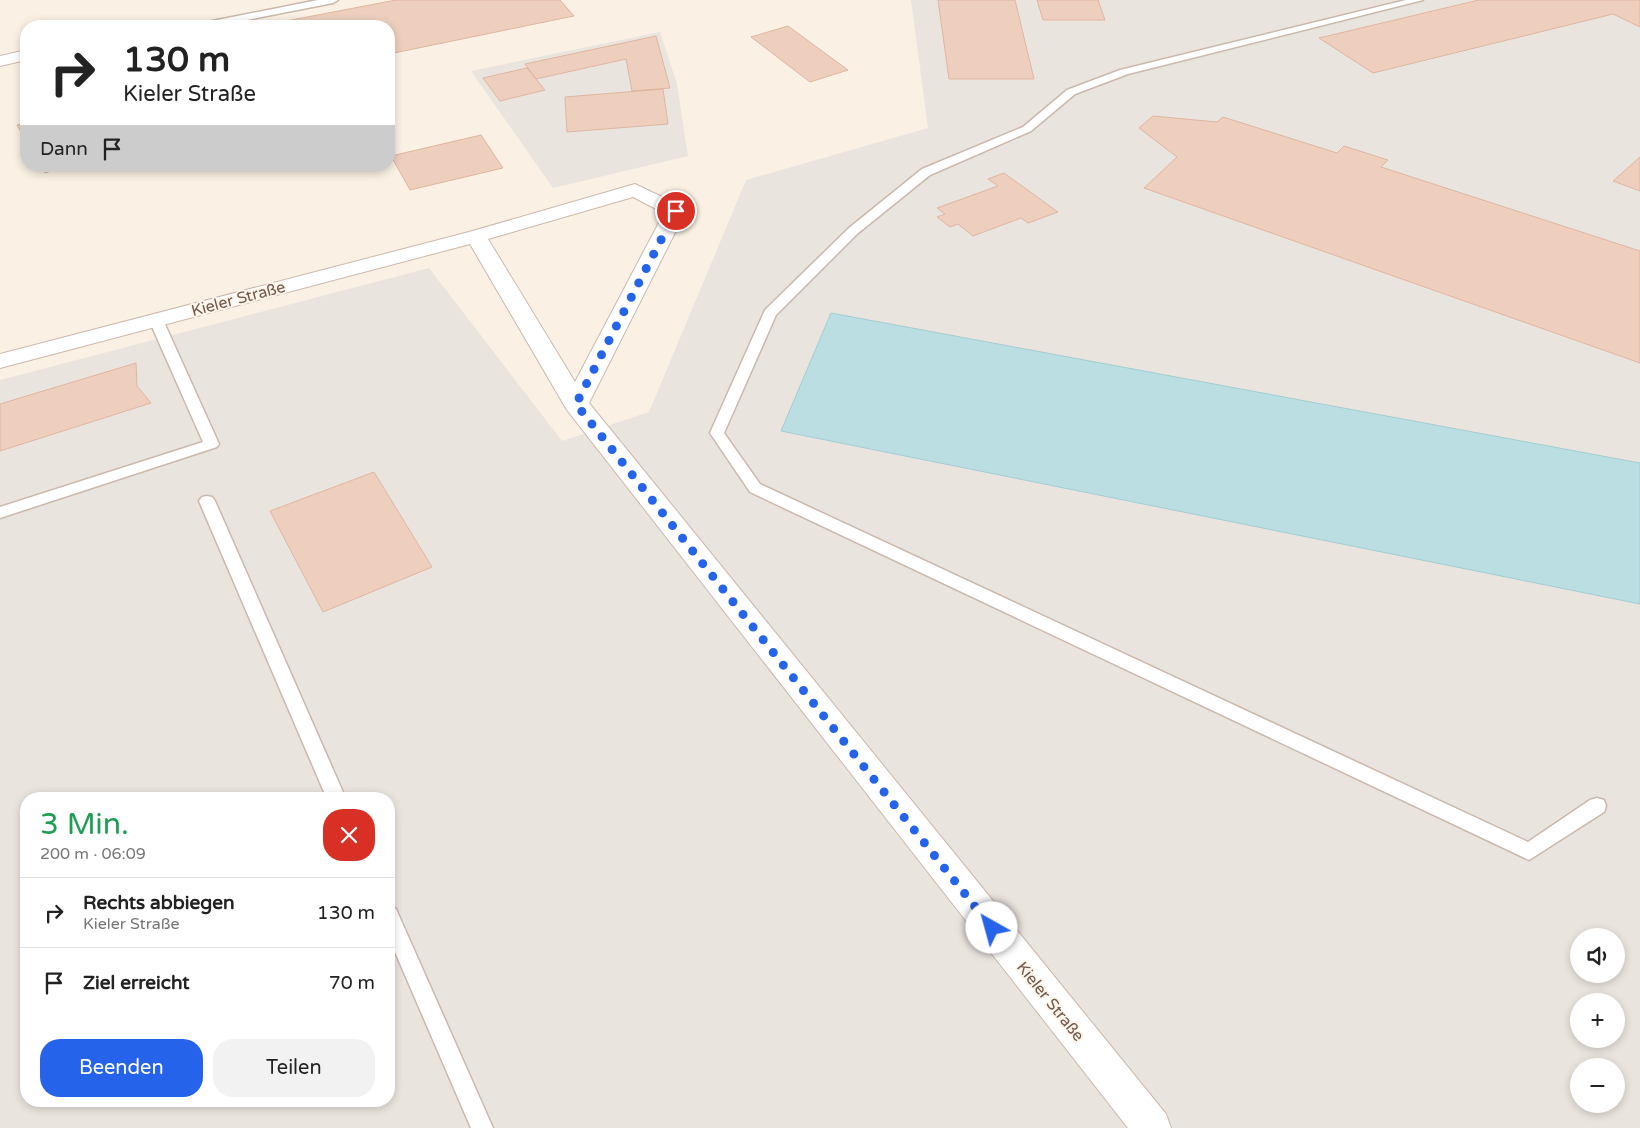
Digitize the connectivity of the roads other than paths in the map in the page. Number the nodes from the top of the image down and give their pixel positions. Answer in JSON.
{"nodes":[{"id":1,"x":333,"y":0,"type":"edge"},
{"id":2,"x":1418,"y":0,"type":"edge"},
{"id":3,"x":232,"y":20,"type":"edge"},
{"id":4,"x":20,"y":56,"type":"edge"},
{"id":5,"x":0,"y":61,"type":"edge"},
{"id":6,"x":476,"y":236,"type":"junction"},
{"id":7,"x":156,"y":320,"type":"junction"},
{"id":8,"x":0,"y":361,"type":"edge"},
{"id":9,"x":576,"y":404,"type":"junction"},
{"id":10,"x":206,"y":501,"type":"dead end"},
{"id":11,"x":0,"y":513,"type":"edge"},
{"id":12,"x":335,"y":792,"type":"edge"},
{"id":13,"x":1597,"y":806,"type":"dead end"},
{"id":14,"x":395,"y":929,"type":"edge"},
{"id":15,"x":482,"y":1128,"type":"edge"},
{"id":16,"x":1152,"y":1128,"type":"edge"}],
"edges":[{"from":1,"to":3,"type":"lane"},
{"from":2,"to":13,"type":"lane"},
{"from":4,"to":5,"type":"street"},
{"from":6,"to":7,"type":"street","name":"Kieler Straße"},
{"from":6,"to":9,"type":"street","name":"Kieler Straße"},
{"from":6,"to":9,"type":"street","name":"Kieler Straße"},
{"from":7,"to":8,"type":"street","name":"Kieler Straße"},
{"from":7,"to":11,"type":"lane"},
{"from":9,"to":16,"type":"street","name":"Kieler Straße"},
{"from":10,"to":12,"type":"lane"},
{"from":14,"to":15,"type":"lane"}]}
